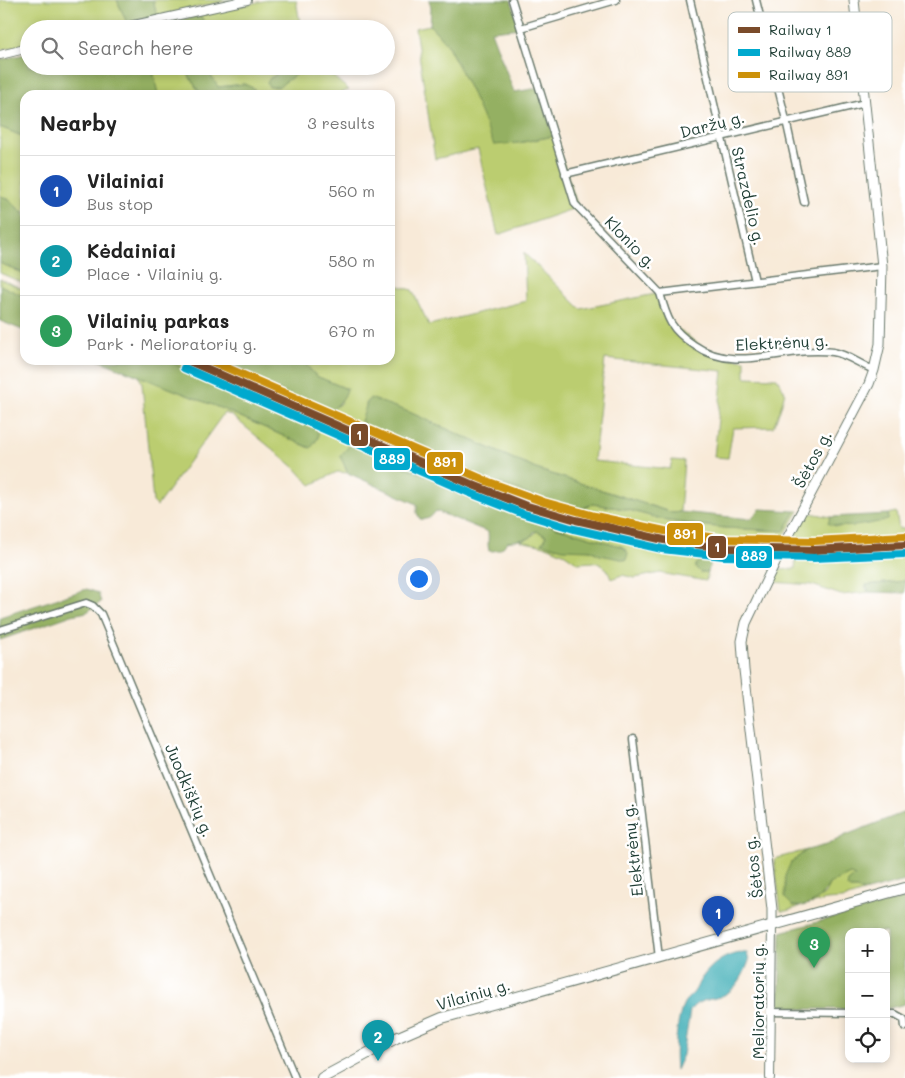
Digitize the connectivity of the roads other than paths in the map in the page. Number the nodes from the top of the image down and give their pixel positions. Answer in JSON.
{"nodes":[{"id":1,"x":247,"y":0,"type":"edge"},
{"id":2,"x":512,"y":0,"type":"edge"},
{"id":3,"x":616,"y":0,"type":"edge"},
{"id":4,"x":690,"y":0,"type":"edge"},
{"id":5,"x":157,"y":20,"type":"edge"},
{"id":6,"x":520,"y":28,"type":"junction"},
{"id":7,"x":20,"y":50,"type":"edge"},
{"id":8,"x":0,"y":55,"type":"edge"},
{"id":9,"x":779,"y":92,"type":"edge"},
{"id":10,"x":864,"y":92,"type":"edge"},
{"id":11,"x":865,"y":103,"type":"junction"},
{"id":12,"x":786,"y":120,"type":"junction"},
{"id":13,"x":721,"y":136,"type":"junction"},
{"id":14,"x":565,"y":174,"type":"junction"},
{"id":15,"x":804,"y":202,"type":"dead end"},
{"id":16,"x":882,"y":266,"type":"junction"},
{"id":17,"x":755,"y":281,"type":"junction"},
{"id":18,"x":660,"y":293,"type":"junction"},
{"id":19,"x":874,"y":370,"type":"junction"},
{"id":20,"x":0,"y":630,"type":"edge"},
{"id":21,"x":633,"y":739,"type":"dead end"},
{"id":22,"x":905,"y":888,"type":"edge"},
{"id":23,"x":772,"y":925,"type":"junction"},
{"id":24,"x":659,"y":958,"type":"junction"},
{"id":25,"x":771,"y":1012,"type":"junction"},
{"id":26,"x":845,"y":1013,"type":"edge"},
{"id":27,"x":890,"y":1014,"type":"edge"},
{"id":28,"x":905,"y":1027,"type":"edge"},
{"id":29,"x":295,"y":1078,"type":"edge"},
{"id":30,"x":322,"y":1078,"type":"edge"},
{"id":31,"x":770,"y":1078,"type":"edge"}],
"edges":[{"from":1,"to":5,"type":"street"},
{"from":2,"to":6,"type":"street","name":"Klonio g."},
{"from":3,"to":6,"type":"street"},
{"from":4,"to":13,"type":"street","name":"Strazdelio g."},
{"from":6,"to":14,"type":"street","name":"Klonio g."},
{"from":7,"to":8,"type":"street"},
{"from":9,"to":12,"type":"street"},
{"from":10,"to":11,"type":"main road","name":"Šėtos g."},
{"from":11,"to":12,"type":"street","name":"Daržų g."},
{"from":11,"to":16,"type":"main road","name":"Šėtos g."},
{"from":12,"to":13,"type":"street","name":"Daržų g."},
{"from":12,"to":15,"type":"street"},
{"from":13,"to":14,"type":"street","name":"Daržų g."},
{"from":13,"to":17,"type":"street","name":"Strazdelio g."},
{"from":14,"to":18,"type":"street","name":"Klonio g."},
{"from":16,"to":17,"type":"street"},
{"from":16,"to":19,"type":"main road","name":"Šėtos g."},
{"from":17,"to":18,"type":"street"},
{"from":18,"to":19,"type":"street","name":"Elektrėnų g."},
{"from":19,"to":23,"type":"main road","name":"Šėtos g."},
{"from":20,"to":29,"type":"street","name":"Juodkiškių g."},
{"from":21,"to":24,"type":"street","name":"Elektrėnų g."},
{"from":22,"to":23,"type":"main road","name":"Vilainių g."},
{"from":23,"to":24,"type":"main road","name":"Vilainių g."},
{"from":23,"to":25,"type":"street","name":"Melioratorių g."},
{"from":24,"to":30,"type":"main road","name":"Vilainių g."},
{"from":25,"to":26,"type":"street"},
{"from":25,"to":31,"type":"street","name":"Melioratorių g."},
{"from":27,"to":28,"type":"street"}]}
